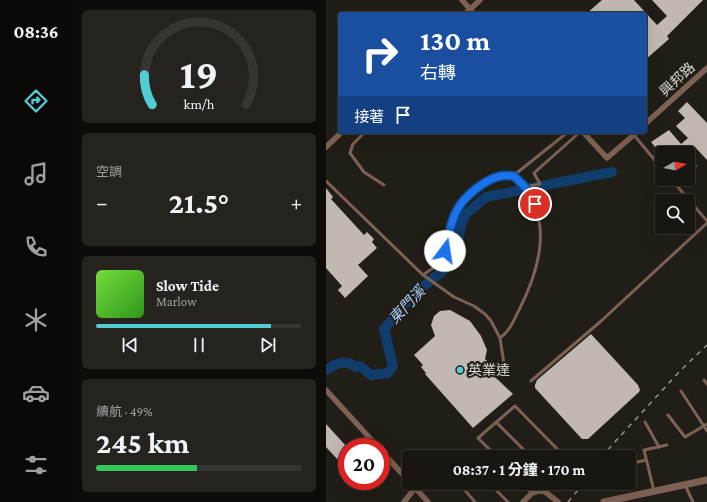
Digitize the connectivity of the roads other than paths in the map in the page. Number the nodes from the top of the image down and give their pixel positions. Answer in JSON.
{"nodes":[{"id":1,"x":462,"y":0,"type":"edge"},
{"id":2,"x":480,"y":0,"type":"edge"},
{"id":3,"x":470,"y":9,"type":"junction"},
{"id":4,"x":467,"y":12,"type":"edge"},
{"id":5,"x":472,"y":12,"type":"edge"},
{"id":6,"x":707,"y":68,"type":"edge"},
{"id":7,"x":647,"y":122,"type":"edge"},
{"id":8,"x":340,"y":134,"type":"edge"},
{"id":9,"x":363,"y":134,"type":"edge"},
{"id":10,"x":566,"y":134,"type":"edge"},
{"id":11,"x":580,"y":134,"type":"edge"},
{"id":12,"x":584,"y":134,"type":"edge"},
{"id":13,"x":635,"y":134,"type":"edge"},
{"id":14,"x":326,"y":147,"type":"edge"},
{"id":15,"x":655,"y":159,"type":"edge"},
{"id":16,"x":514,"y":176,"type":"junction"},
{"id":17,"x":326,"y":181,"type":"edge"},
{"id":18,"x":384,"y":185,"type":"dead end"},
{"id":19,"x":677,"y":186,"type":"edge"},
{"id":20,"x":525,"y":187,"type":"junction"},
{"id":21,"x":707,"y":222,"type":"edge"},
{"id":22,"x":423,"y":275,"type":"junction"},
{"id":23,"x":500,"y":338,"type":"junction"},
{"id":24,"x":500,"y":370,"type":"dead end"},
{"id":25,"x":704,"y":380,"type":"dead end"},
{"id":26,"x":531,"y":381,"type":"dead end"},
{"id":27,"x":707,"y":384,"type":"edge"},
{"id":28,"x":326,"y":390,"type":"edge"},
{"id":29,"x":681,"y":391,"type":"dead end"},
{"id":30,"x":668,"y":415,"type":"dead end"},
{"id":31,"x":496,"y":422,"type":"junction"},
{"id":32,"x":646,"y":422,"type":"dead end"},
{"id":33,"x":705,"y":425,"type":"edge"},
{"id":34,"x":707,"y":431,"type":"edge"},
{"id":35,"x":370,"y":438,"type":"edge"},
{"id":36,"x":667,"y":446,"type":"dead end"},
{"id":37,"x":659,"y":447,"type":"junction"},
{"id":38,"x":490,"y":450,"type":"edge"},
{"id":39,"x":524,"y":450,"type":"edge"},
{"id":40,"x":557,"y":450,"type":"edge"},
{"id":41,"x":646,"y":460,"type":"junction"},
{"id":42,"x":390,"y":461,"type":"edge"},
{"id":43,"x":636,"y":462,"type":"edge"},
{"id":44,"x":402,"y":473,"type":"edge"},
{"id":45,"x":707,"y":480,"type":"edge"},
{"id":46,"x":682,"y":486,"type":"junction"},
{"id":47,"x":413,"y":490,"type":"edge"},
{"id":48,"x":417,"y":490,"type":"edge"},
{"id":49,"x":465,"y":490,"type":"edge"},
{"id":50,"x":496,"y":490,"type":"edge"},
{"id":51,"x":529,"y":490,"type":"edge"},
{"id":52,"x":537,"y":490,"type":"edge"},
{"id":53,"x":545,"y":490,"type":"edge"},
{"id":54,"x":654,"y":491,"type":"junction"},
{"id":55,"x":532,"y":493,"type":"junction"},
{"id":56,"x":636,"y":499,"type":"edge"},
{"id":57,"x":404,"y":502,"type":"edge"},
{"id":58,"x":428,"y":502,"type":"edge"},
{"id":59,"x":475,"y":502,"type":"edge"},
{"id":60,"x":508,"y":502,"type":"edge"},
{"id":61,"x":523,"y":502,"type":"edge"},
{"id":62,"x":558,"y":502,"type":"edge"},
{"id":63,"x":604,"y":502,"type":"edge"},
{"id":64,"x":692,"y":502,"type":"edge"}],
"edges":[{"from":1,"to":3,"type":"street"},
{"from":2,"to":3,"type":"street"},
{"from":3,"to":4,"type":"street"},
{"from":3,"to":5,"type":"street"},
{"from":6,"to":7,"type":"street","name":"興邦路"},
{"from":8,"to":14,"type":"street"},
{"from":9,"to":18,"type":"lane"},
{"from":10,"to":16,"type":"lane"},
{"from":11,"to":20,"type":"lane"},
{"from":12,"to":13,"type":"street"},
{"from":13,"to":15,"type":"lane"},
{"from":16,"to":20,"type":"lane"},
{"from":16,"to":22,"type":"lane"},
{"from":17,"to":22,"type":"lane"},
{"from":19,"to":21,"type":"lane"},
{"from":20,"to":23,"type":"lane"},
{"from":21,"to":26,"type":"lane"},
{"from":22,"to":23,"type":"lane"},
{"from":23,"to":24,"type":"lane"},
{"from":25,"to":27,"type":"lane"},
{"from":28,"to":35,"type":"street"},
{"from":29,"to":33,"type":"lane"},
{"from":30,"to":33,"type":"lane"},
{"from":31,"to":38,"type":"lane"},
{"from":31,"to":39,"type":"lane"},
{"from":31,"to":40,"type":"lane"},
{"from":32,"to":37,"type":"lane"},
{"from":33,"to":34,"type":"lane"},
{"from":36,"to":37,"type":"lane"},
{"from":37,"to":41,"type":"lane"},
{"from":41,"to":43,"type":"lane"},
{"from":41,"to":54,"type":"lane"},
{"from":42,"to":44,"type":"street"},
{"from":45,"to":46,"type":"street"},
{"from":46,"to":54,"type":"street"},
{"from":46,"to":64,"type":"lane"},
{"from":47,"to":57,"type":"street"},
{"from":48,"to":58,"type":"street"},
{"from":49,"to":59,"type":"lane"},
{"from":50,"to":60,"type":"lane"},
{"from":51,"to":55,"type":"lane"},
{"from":52,"to":55,"type":"street"},
{"from":53,"to":62,"type":"street"},
{"from":54,"to":56,"type":"street"},
{"from":55,"to":61,"type":"street"},
{"from":56,"to":63,"type":"street"}]}
